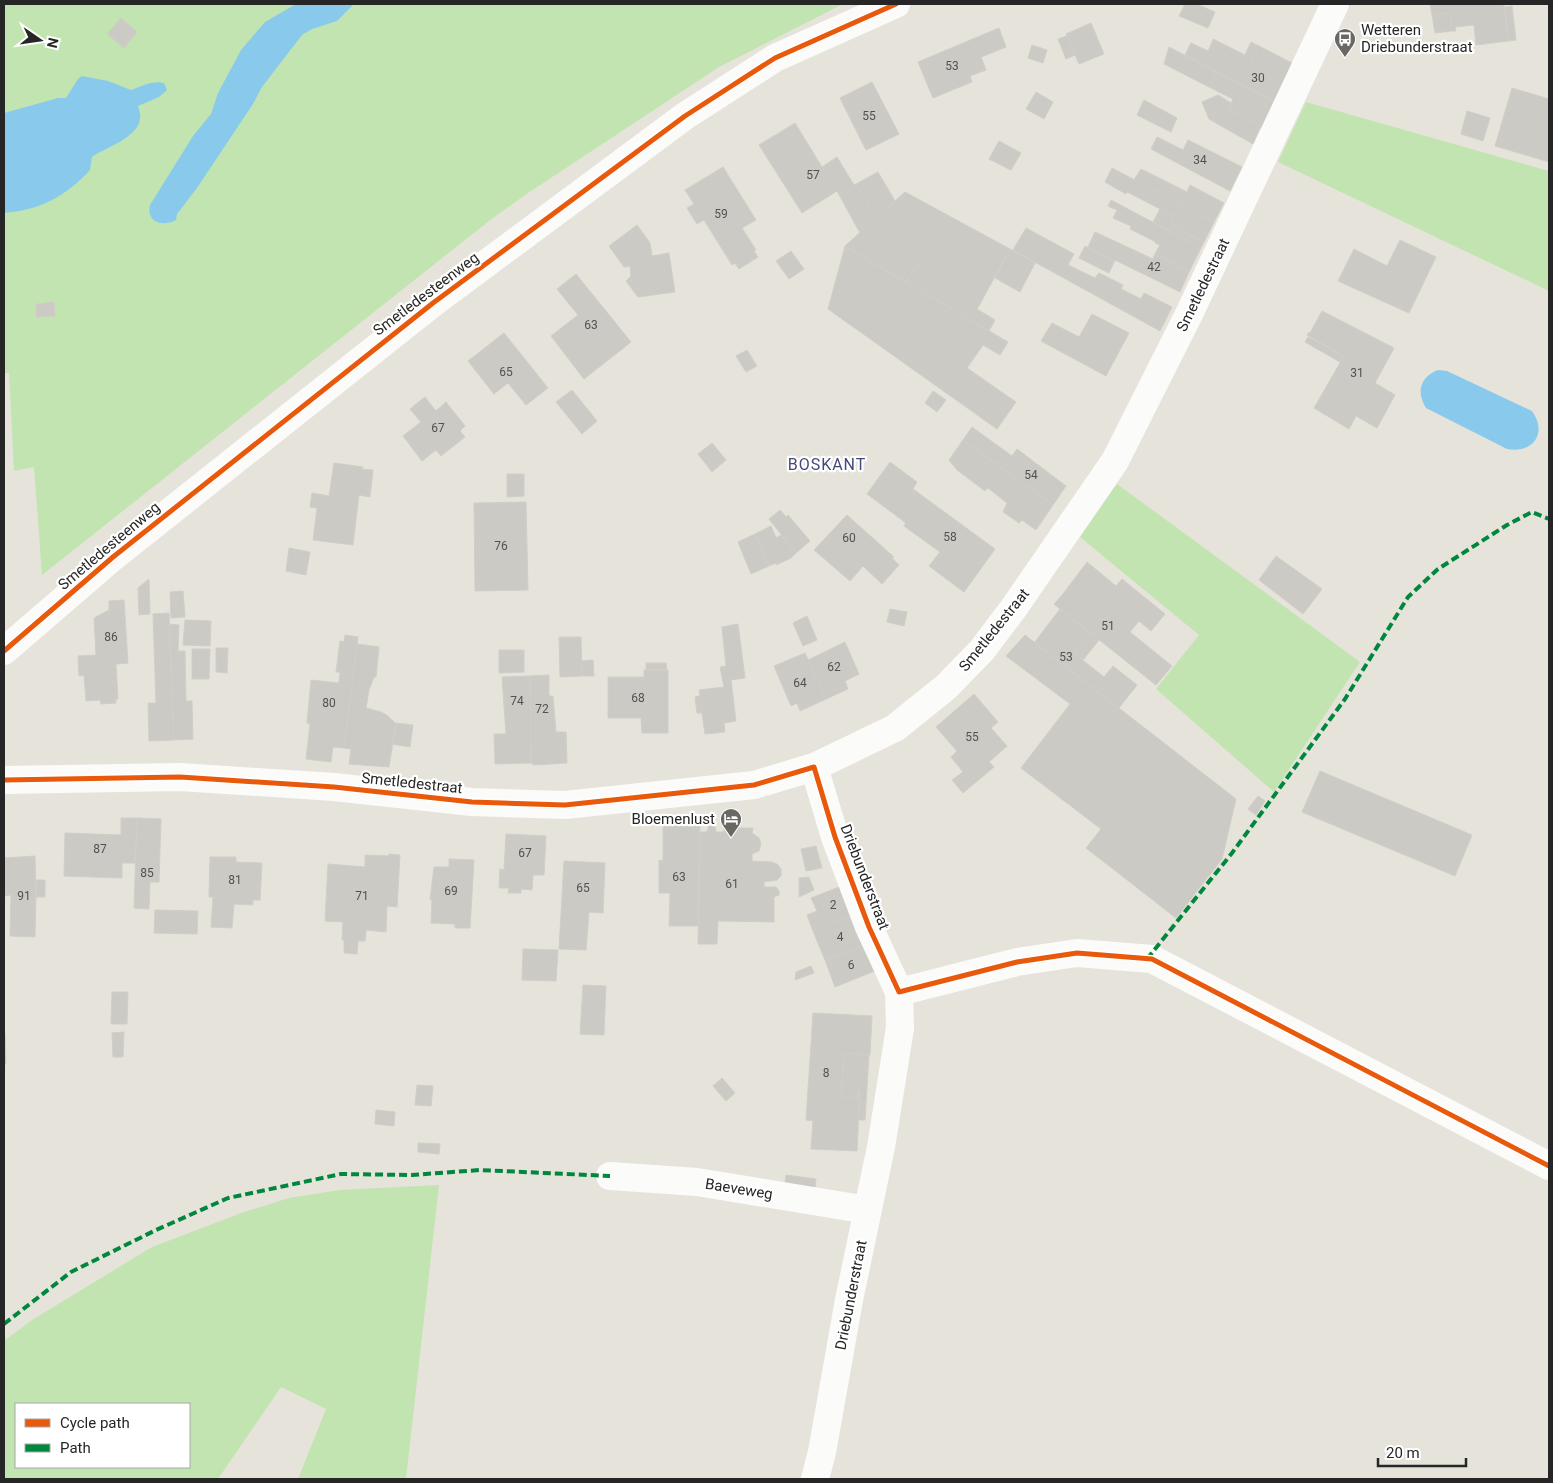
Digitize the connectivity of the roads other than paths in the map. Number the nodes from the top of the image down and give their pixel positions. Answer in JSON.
{"nodes":[{"id":1,"x":896,"y":4,"type":"edge"},
{"id":2,"x":1335,"y":4,"type":"edge"},
{"id":3,"x":4,"y":651,"type":"edge"},
{"id":4,"x":814,"y":767,"type":"junction"},
{"id":5,"x":4,"y":780,"type":"edge"},
{"id":6,"x":900,"y":992,"type":"junction"},
{"id":7,"x":1549,"y":1166,"type":"edge"},
{"id":8,"x":610,"y":1176,"type":"dead end"},
{"id":9,"x":868,"y":1210,"type":"junction"},
{"id":10,"x":815,"y":1479,"type":"edge"}],
"edges":[{"from":1,"to":3,"type":"street","name":"Smetledesteenweg"},
{"from":2,"to":4,"type":"street","name":"Smetledestraat"},
{"from":4,"to":5,"type":"street","name":"Smetledestraat"},
{"from":4,"to":6,"type":"street","name":"Driebunderstraat"},
{"from":6,"to":7,"type":"street"},
{"from":6,"to":9,"type":"street","name":"Driebunderstraat"},
{"from":8,"to":9,"type":"street","name":"Baeveweg"},
{"from":9,"to":10,"type":"street","name":"Driebunderstraat"}]}
